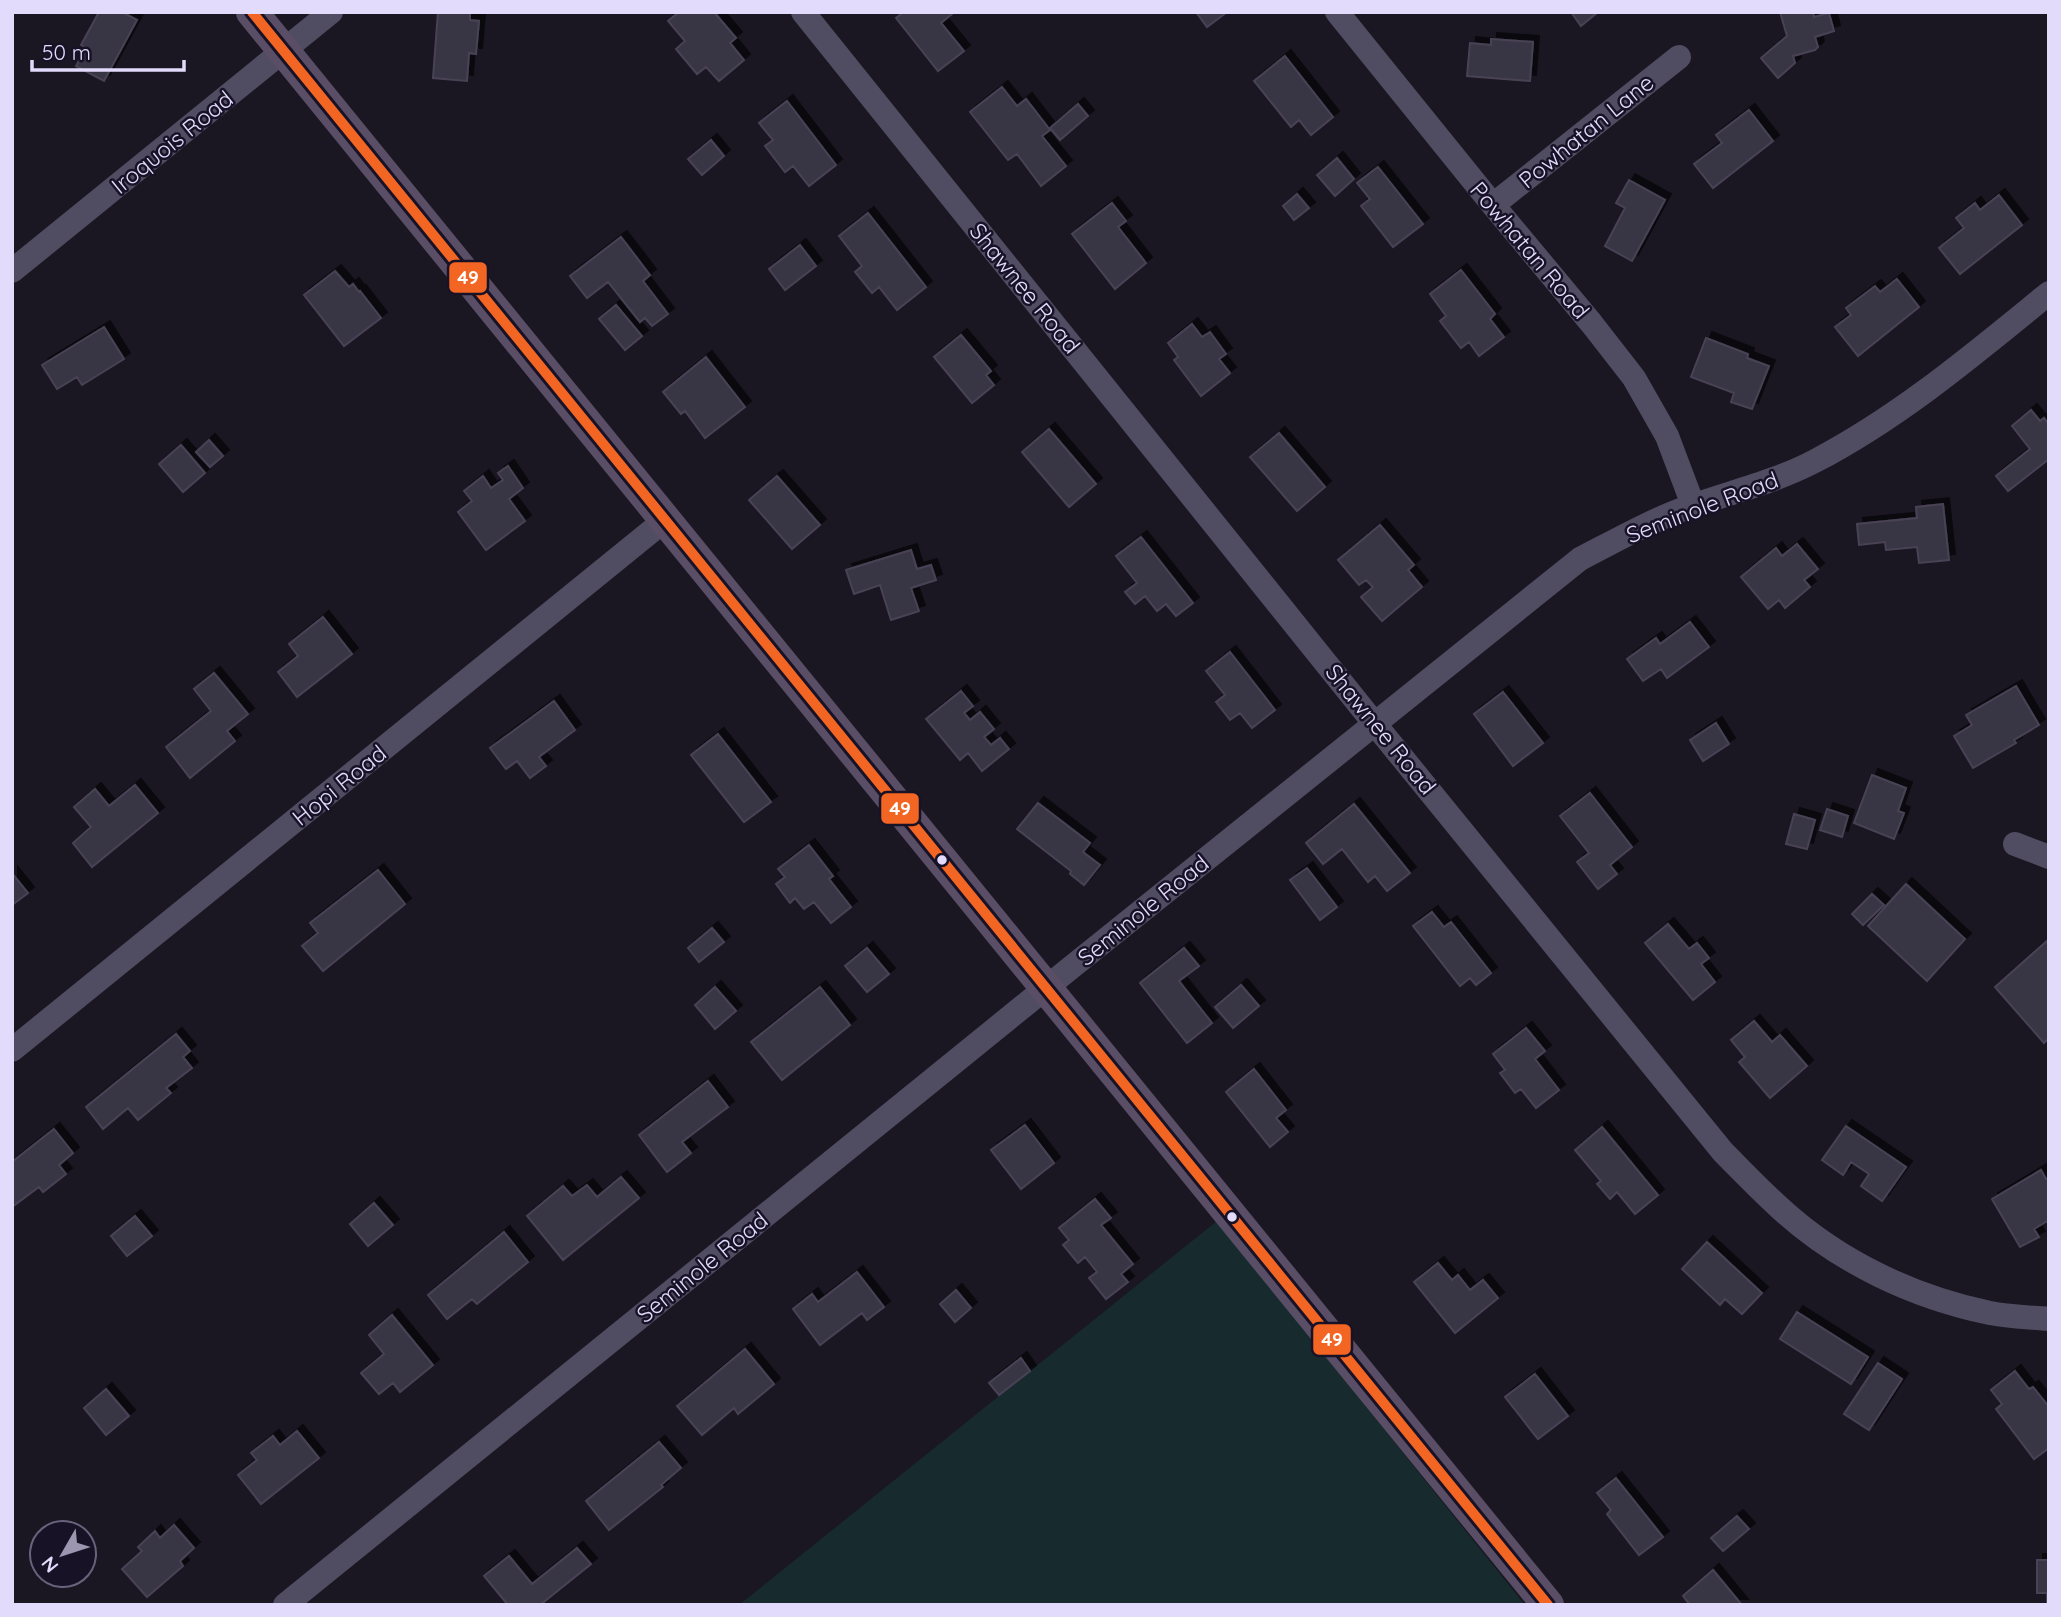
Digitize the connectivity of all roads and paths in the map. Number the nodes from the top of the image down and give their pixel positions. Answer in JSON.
{"nodes":[{"id":1,"x":252,"y":12,"type":"edge"},
{"id":2,"x":331,"y":12,"type":"edge"},
{"id":3,"x":803,"y":12,"type":"edge"},
{"id":4,"x":1338,"y":12,"type":"edge"},
{"id":5,"x":283,"y":51,"type":"junction"},
{"id":6,"x":1678,"y":57,"type":"dead end"},
{"id":7,"x":1493,"y":205,"type":"junction"},
{"id":8,"x":12,"y":271,"type":"edge"},
{"id":9,"x":2049,"y":293,"type":"edge"},
{"id":10,"x":1693,"y":505,"type":"junction"},
{"id":11,"x":665,"y":520,"type":"junction"},
{"id":12,"x":1374,"y":723,"type":"junction"},
{"id":13,"x":2015,"y":844,"type":"dead end"},
{"id":14,"x":2049,"y":857,"type":"edge"},
{"id":15,"x":1046,"y":988,"type":"junction"},
{"id":16,"x":12,"y":1050,"type":"edge"},
{"id":17,"x":2049,"y":1319,"type":"edge"},
{"id":18,"x":285,"y":1605,"type":"edge"},
{"id":19,"x":1548,"y":1605,"type":"edge"}],
"edges":[{"from":1,"to":5,"type":"main road"},
{"from":2,"to":5,"type":"street","name":"Iroquois Road"},
{"from":3,"to":12,"type":"street","name":"Shawnee Road"},
{"from":4,"to":7,"type":"street","name":"Powhatan Road"},
{"from":5,"to":8,"type":"street","name":"Iroquois Road"},
{"from":5,"to":11,"type":"main road"},
{"from":6,"to":7,"type":"street","name":"Powhatan Lane"},
{"from":7,"to":10,"type":"street","name":"Powhatan Road"},
{"from":9,"to":10,"type":"street","name":"Seminole Road"},
{"from":10,"to":12,"type":"street","name":"Seminole Road"},
{"from":11,"to":15,"type":"main road"},
{"from":11,"to":16,"type":"street","name":"Hopi Road"},
{"from":12,"to":15,"type":"street","name":"Seminole Road"},
{"from":12,"to":17,"type":"street","name":"Shawnee Road"},
{"from":13,"to":14,"type":"street"},
{"from":15,"to":18,"type":"street","name":"Seminole Road"},
{"from":15,"to":19,"type":"main road"}]}
